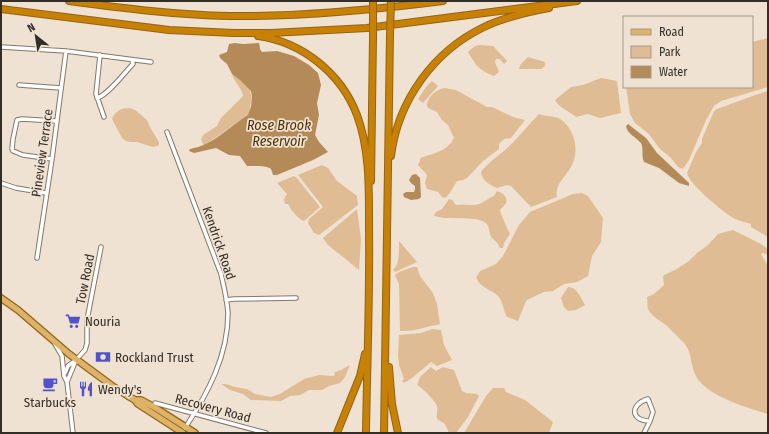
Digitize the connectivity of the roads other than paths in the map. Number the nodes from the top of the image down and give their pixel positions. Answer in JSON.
{"nodes":[{"id":1,"x":69,"y":1,"type":"edge"},
{"id":2,"x":373,"y":1,"type":"edge"},
{"id":3,"x":391,"y":1,"type":"edge"},
{"id":4,"x":443,"y":1,"type":"edge"},
{"id":5,"x":577,"y":1,"type":"edge"},
{"id":6,"x":583,"y":1,"type":"edge"},
{"id":7,"x":436,"y":2,"type":"edge"},
{"id":8,"x":1,"y":9,"type":"edge"},
{"id":9,"x":234,"y":33,"type":"junction"},
{"id":10,"x":1,"y":47,"type":"edge"},
{"id":11,"x":66,"y":51,"type":"junction"},
{"id":12,"x":100,"y":55,"type":"junction"},
{"id":13,"x":132,"y":60,"type":"junction"},
{"id":14,"x":151,"y":62,"type":"dead end"},
{"id":15,"x":19,"y":85,"type":"dead end"},
{"id":16,"x":61,"y":88,"type":"junction"},
{"id":17,"x":97,"y":98,"type":"junction"},
{"id":18,"x":104,"y":116,"type":"dead end"},
{"id":19,"x":56,"y":121,"type":"junction"},
{"id":20,"x":167,"y":132,"type":"dead end"},
{"id":21,"x":52,"y":159,"type":"junction"},
{"id":22,"x":1,"y":183,"type":"edge"},
{"id":23,"x":46,"y":193,"type":"junction"},
{"id":24,"x":369,"y":212,"type":"junction"},
{"id":25,"x":388,"y":217,"type":"junction"},
{"id":26,"x":101,"y":247,"type":"dead end"},
{"id":27,"x":36,"y":258,"type":"dead end"},
{"id":28,"x":1,"y":298,"type":"edge"},
{"id":29,"x":296,"y":298,"type":"dead end"},
{"id":30,"x":226,"y":300,"type":"junction"},
{"id":31,"x":386,"y":322,"type":"junction"},
{"id":32,"x":368,"y":329,"type":"junction"},
{"id":33,"x":54,"y":341,"type":"junction"},
{"id":34,"x":76,"y":360,"type":"junction"},
{"id":35,"x":64,"y":376,"type":"junction"},
{"id":36,"x":67,"y":382,"type":"junction"},
{"id":37,"x":155,"y":403,"type":"dead end"},
{"id":38,"x":194,"y":414,"type":"junction"},
{"id":39,"x":650,"y":421,"type":"junction"},
{"id":40,"x":184,"y":431,"type":"edge"},
{"id":41,"x":73,"y":433,"type":"edge"},
{"id":42,"x":195,"y":433,"type":"edge"},
{"id":43,"x":266,"y":433,"type":"edge"},
{"id":44,"x":338,"y":433,"type":"edge"},
{"id":45,"x":366,"y":433,"type":"edge"},
{"id":46,"x":384,"y":433,"type":"edge"},
{"id":47,"x":398,"y":433,"type":"edge"},
{"id":48,"x":644,"y":433,"type":"edge"}],
"edges":[{"from":1,"to":7,"type":"highway"},
{"from":2,"to":24,"type":"highway","bridge":true},
{"from":3,"to":25,"type":"highway","bridge":true},
{"from":4,"to":7,"type":"highway"},
{"from":5,"to":9,"type":"highway"},
{"from":6,"to":25,"type":"highway"},
{"from":8,"to":9,"type":"highway"},
{"from":9,"to":24,"type":"highway"},
{"from":10,"to":11,"type":"street"},
{"from":11,"to":12,"type":"street"},
{"from":11,"to":16,"type":"street","name":"Pineview Terrace"},
{"from":12,"to":13,"type":"street"},
{"from":12,"to":17,"type":"street"},
{"from":13,"to":14,"type":"street"},
{"from":13,"to":17,"type":"street"},
{"from":15,"to":16,"type":"street"},
{"from":16,"to":19,"type":"street","name":"Pineview Terrace"},
{"from":17,"to":18,"type":"street"},
{"from":19,"to":21,"type":"street","name":"Pineview Terrace"},
{"from":19,"to":21,"type":"street"},
{"from":20,"to":30,"type":"street","name":"Kendrick Road"},
{"from":21,"to":23,"type":"street","name":"Pineview Terrace"},
{"from":22,"to":23,"type":"street"},
{"from":23,"to":27,"type":"street","name":"Pineview Terrace"},
{"from":24,"to":32,"type":"highway"},
{"from":25,"to":31,"type":"highway"},
{"from":26,"to":34,"type":"street","name":"Tow Road"},
{"from":28,"to":33,"type":"main road"},
{"from":29,"to":30,"type":"street"},
{"from":30,"to":38,"type":"street","name":"Kendrick Road"},
{"from":31,"to":46,"type":"highway"},
{"from":31,"to":47,"type":"highway"},
{"from":32,"to":44,"type":"highway"},
{"from":32,"to":45,"type":"highway"},
{"from":33,"to":34,"type":"main road"},
{"from":33,"to":35,"type":"street"},
{"from":34,"to":35,"type":"street"},
{"from":34,"to":36,"type":"street"},
{"from":34,"to":40,"type":"main road"},
{"from":35,"to":36,"type":"street"},
{"from":36,"to":41,"type":"street"},
{"from":37,"to":38,"type":"street","name":"Recovery Road"},
{"from":38,"to":40,"type":"street","name":"Kendrick Road"},
{"from":38,"to":43,"type":"street","name":"Recovery Road"},
{"from":39,"to":39,"type":"street"},
{"from":39,"to":48,"type":"street"},
{"from":40,"to":42,"type":"main road"}]}
